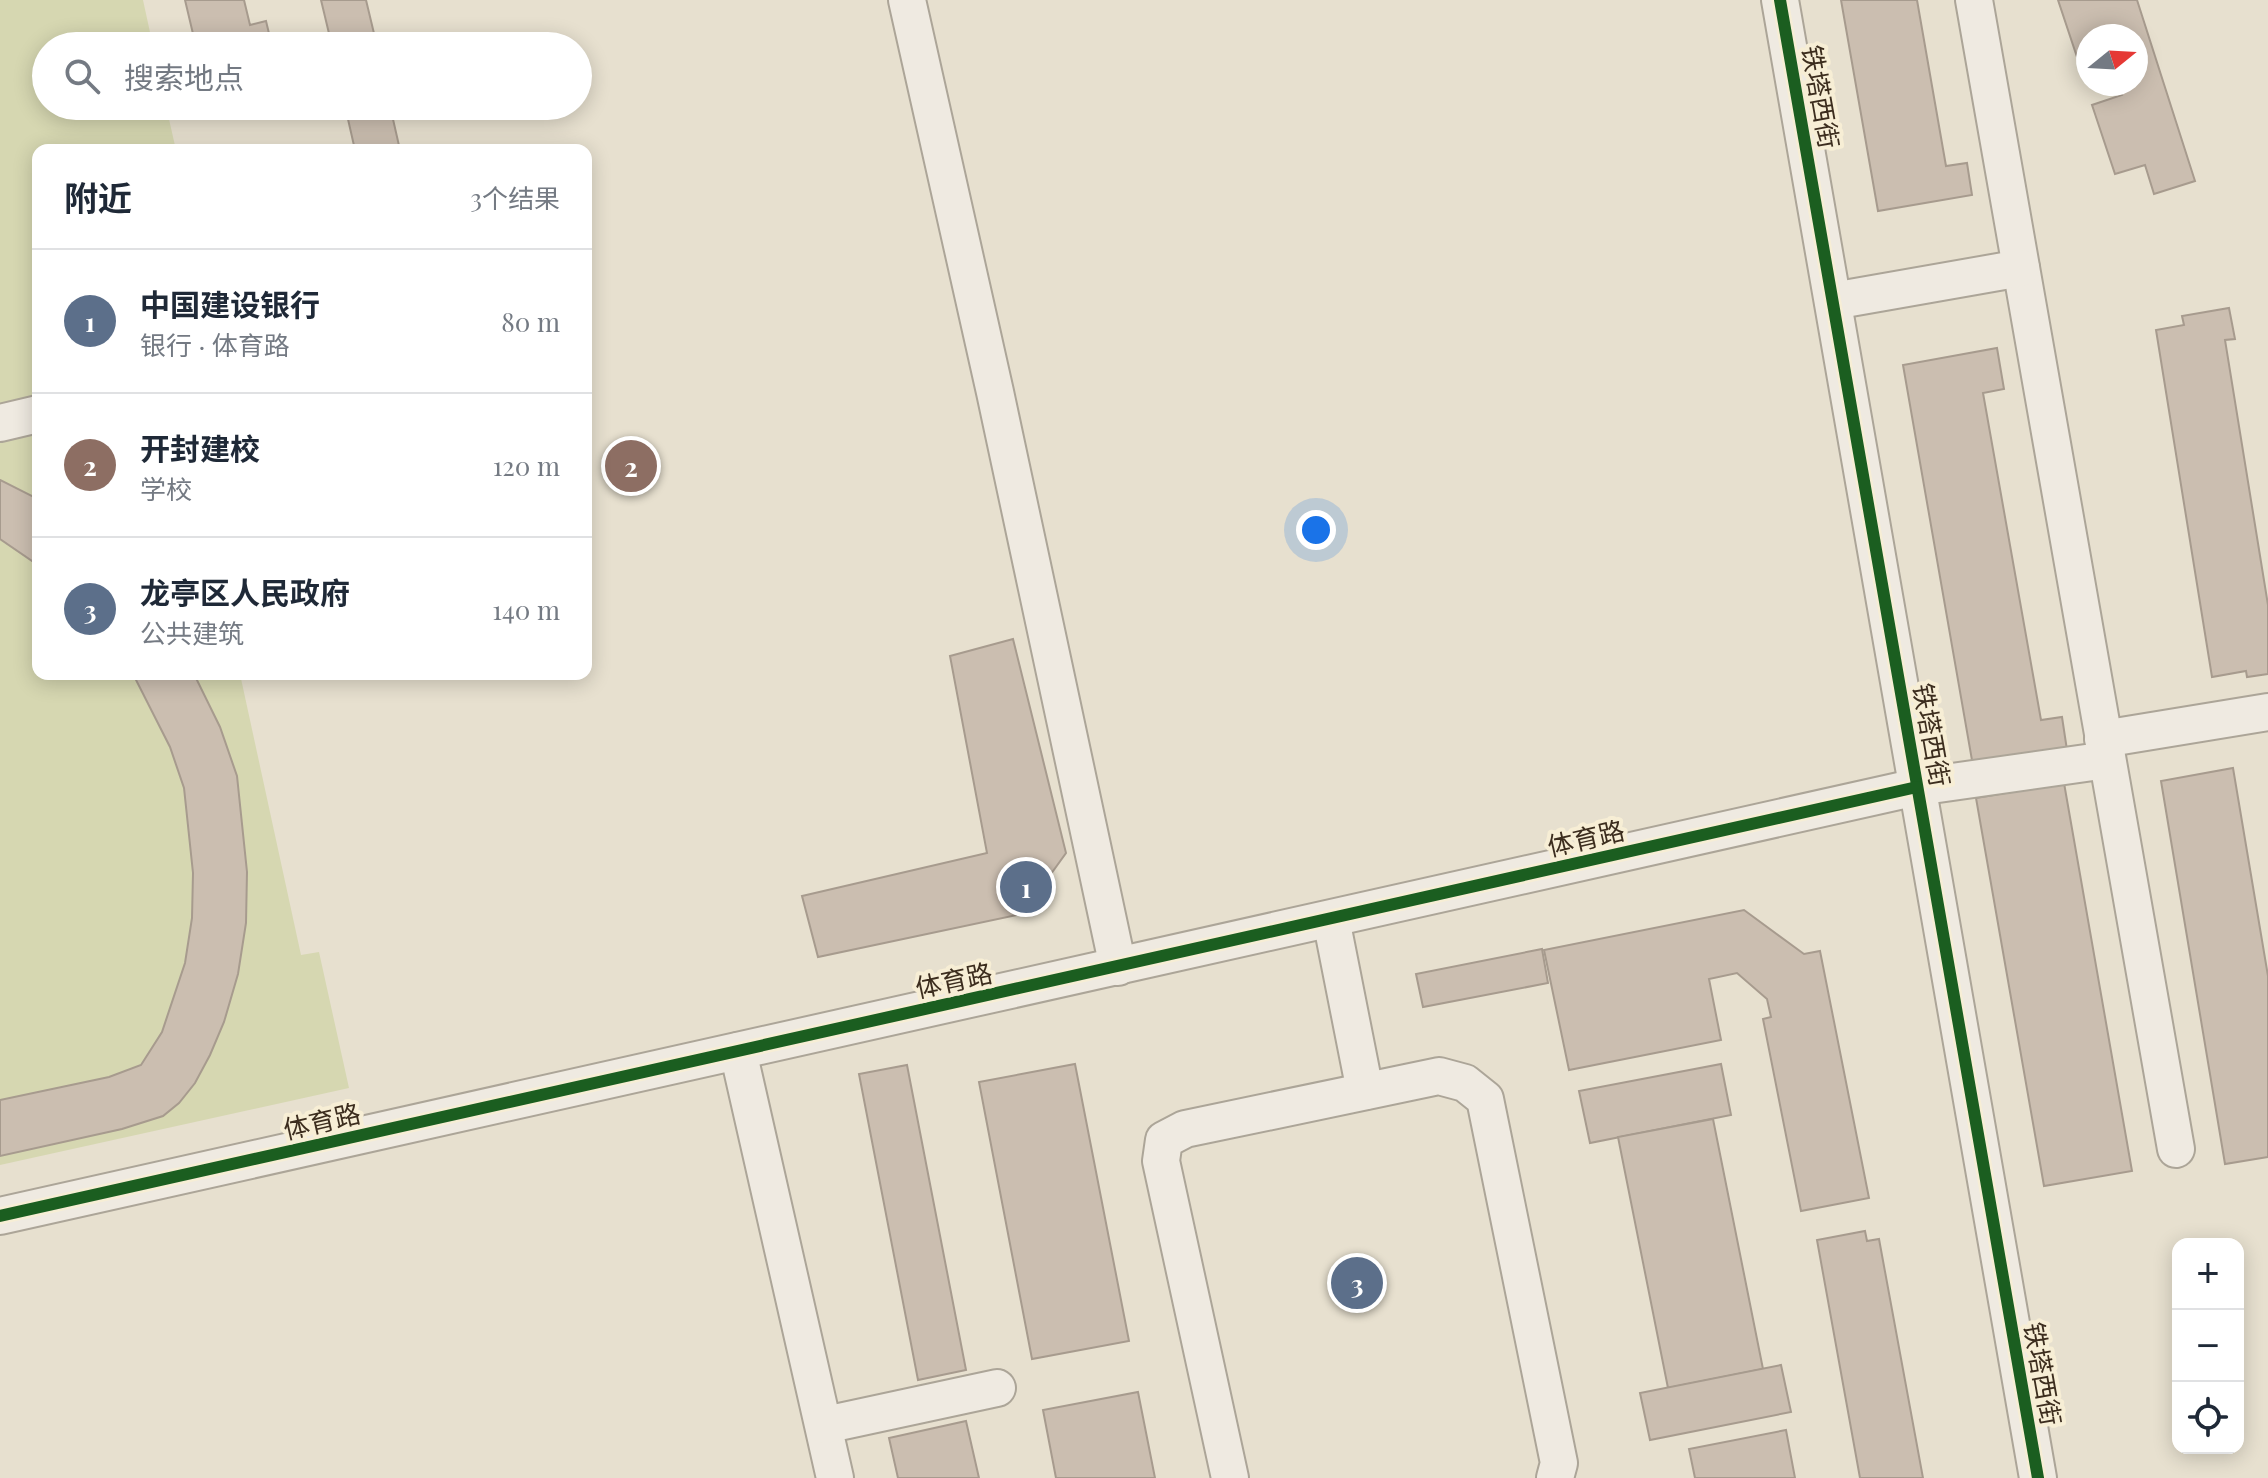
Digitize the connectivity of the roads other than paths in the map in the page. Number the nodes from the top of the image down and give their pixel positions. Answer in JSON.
{"nodes":[{"id":1,"x":907,"y":0,"type":"edge"},
{"id":2,"x":1780,"y":0,"type":"edge"},
{"id":3,"x":1974,"y":0,"type":"edge"},
{"id":4,"x":2021,"y":268,"type":"junction"},
{"id":5,"x":1833,"y":301,"type":"junction"},
{"id":6,"x":32,"y":415,"type":"edge"},
{"id":7,"x":0,"y":423,"type":"edge"},
{"id":8,"x":2268,"y":712,"type":"edge"},
{"id":9,"x":2105,"y":750,"type":"junction"},
{"id":10,"x":1917,"y":787,"type":"junction"},
{"id":11,"x":1331,"y":919,"type":"junction"},
{"id":12,"x":1118,"y":967,"type":"junction"},
{"id":13,"x":738,"y":1051,"type":"junction"},
{"id":14,"x":1365,"y":1091,"type":"junction"},
{"id":15,"x":2176,"y":1149,"type":"dead end"},
{"id":16,"x":0,"y":1216,"type":"edge"},
{"id":17,"x":997,"y":1388,"type":"dead end"},
{"id":18,"x":825,"y":1425,"type":"junction"},
{"id":19,"x":835,"y":1478,"type":"edge"},
{"id":20,"x":1230,"y":1478,"type":"edge"},
{"id":21,"x":1555,"y":1478,"type":"edge"},
{"id":22,"x":2038,"y":1478,"type":"edge"}],
"edges":[{"from":1,"to":12,"type":"street"},
{"from":2,"to":5,"type":"street","name":"铁塔西街"},
{"from":3,"to":4,"type":"street"},
{"from":4,"to":5,"type":"street"},
{"from":4,"to":9,"type":"street"},
{"from":5,"to":10,"type":"street","name":"铁塔西街"},
{"from":6,"to":7,"type":"street"},
{"from":8,"to":9,"type":"street","name":"体育路"},
{"from":9,"to":10,"type":"street","name":"体育路"},
{"from":9,"to":15,"type":"street"},
{"from":10,"to":11,"type":"street","name":"体育路"},
{"from":10,"to":22,"type":"street","name":"铁塔西街"},
{"from":11,"to":12,"type":"street","name":"体育路"},
{"from":11,"to":14,"type":"street"},
{"from":12,"to":13,"type":"street","name":"体育路"},
{"from":13,"to":16,"type":"street","name":"体育路"},
{"from":13,"to":18,"type":"street"},
{"from":14,"to":20,"type":"street"},
{"from":14,"to":21,"type":"street"},
{"from":17,"to":18,"type":"street"},
{"from":18,"to":19,"type":"street"}]}
